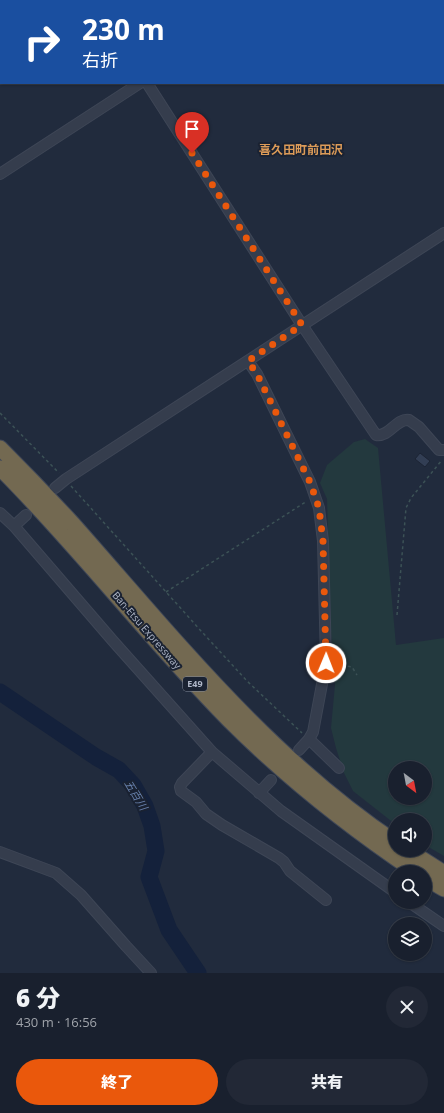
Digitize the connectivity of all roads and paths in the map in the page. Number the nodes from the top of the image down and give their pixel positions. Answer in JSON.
{"nodes":[{"id":1,"x":138,"y":84,"type":"edge"},
{"id":2,"x":148,"y":84,"type":"edge"},
{"id":3,"x":0,"y":174,"type":"edge"},
{"id":4,"x":444,"y":233,"type":"edge"},
{"id":5,"x":302,"y":325,"type":"junction"},
{"id":6,"x":248,"y":361,"type":"junction"},
{"id":7,"x":0,"y":413,"type":"edge"},
{"id":8,"x":0,"y":448,"type":"edge"},
{"id":9,"x":444,"y":454,"type":"edge"},
{"id":10,"x":0,"y":468,"type":"edge"},
{"id":11,"x":66,"y":479,"type":"junction"},
{"id":12,"x":55,"y":488,"type":"dead end"},
{"id":13,"x":316,"y":496,"type":"junction"},
{"id":14,"x":0,"y":513,"type":"edge"},
{"id":15,"x":26,"y":515,"type":"dead end"},
{"id":16,"x":14,"y":526,"type":"junction"},
{"id":17,"x":166,"y":592,"type":"junction"},
{"id":18,"x":397,"y":615,"type":"dead end"},
{"id":19,"x":326,"y":663,"type":"junction"},
{"id":20,"x":357,"y":675,"type":"dead end"},
{"id":21,"x":309,"y":739,"type":"junction"},
{"id":22,"x":299,"y":750,"type":"dead end"},
{"id":23,"x":212,"y":752,"type":"junction"},
{"id":24,"x":339,"y":768,"type":"dead end"},
{"id":25,"x":272,"y":780,"type":"dead end"},
{"id":26,"x":259,"y":793,"type":"junction"},
{"id":27,"x":388,"y":837,"type":"edge"},
{"id":28,"x":0,"y":852,"type":"edge"},
{"id":29,"x":419,"y":857,"type":"edge"},
{"id":30,"x":405,"y":865,"type":"edge"},
{"id":31,"x":444,"y":873,"type":"edge"},
{"id":32,"x":432,"y":882,"type":"edge"},
{"id":33,"x":388,"y":887,"type":"edge"},
{"id":34,"x":444,"y":890,"type":"edge"},
{"id":35,"x":326,"y":900,"type":"dead end"},
{"id":36,"x":419,"y":909,"type":"edge"},
{"id":37,"x":444,"y":926,"type":"edge"},
{"id":38,"x":151,"y":973,"type":"edge"}],
"edges":[{"from":1,"to":3,"type":"street"},
{"from":2,"to":5,"type":"street"},
{"from":4,"to":5,"type":"street"},
{"from":5,"to":6,"type":"street"},
{"from":5,"to":9,"type":"street"},
{"from":6,"to":11,"type":"street"},
{"from":6,"to":13,"type":"street"},
{"from":7,"to":11,"type":"path"},
{"from":8,"to":27,"type":"highway","name":"Ban-Etsu Expressway","number":"E49"},
{"from":9,"to":18,"type":"path"},
{"from":10,"to":30,"type":"highway","name":"Ban-Etsu Expressway","number":"E49"},
{"from":11,"to":12,"type":"street"},
{"from":11,"to":17,"type":"path"},
{"from":13,"to":17,"type":"path"},
{"from":13,"to":19,"type":"street"},
{"from":14,"to":16,"type":"street"},
{"from":15,"to":16,"type":"street"},
{"from":16,"to":23,"type":"street"},
{"from":17,"to":21,"type":"path"},
{"from":19,"to":20,"type":"path"},
{"from":19,"to":21,"type":"street"},
{"from":21,"to":22,"type":"street"},
{"from":21,"to":24,"type":"street"},
{"from":23,"to":26,"type":"street"},
{"from":23,"to":35,"type":"street"},
{"from":25,"to":26,"type":"street"},
{"from":26,"to":33,"type":"street"},
{"from":28,"to":38,"type":"street"},
{"from":29,"to":31,"type":"highway"},
{"from":32,"to":34,"type":"highway"},
{"from":36,"to":37,"type":"street"}]}
